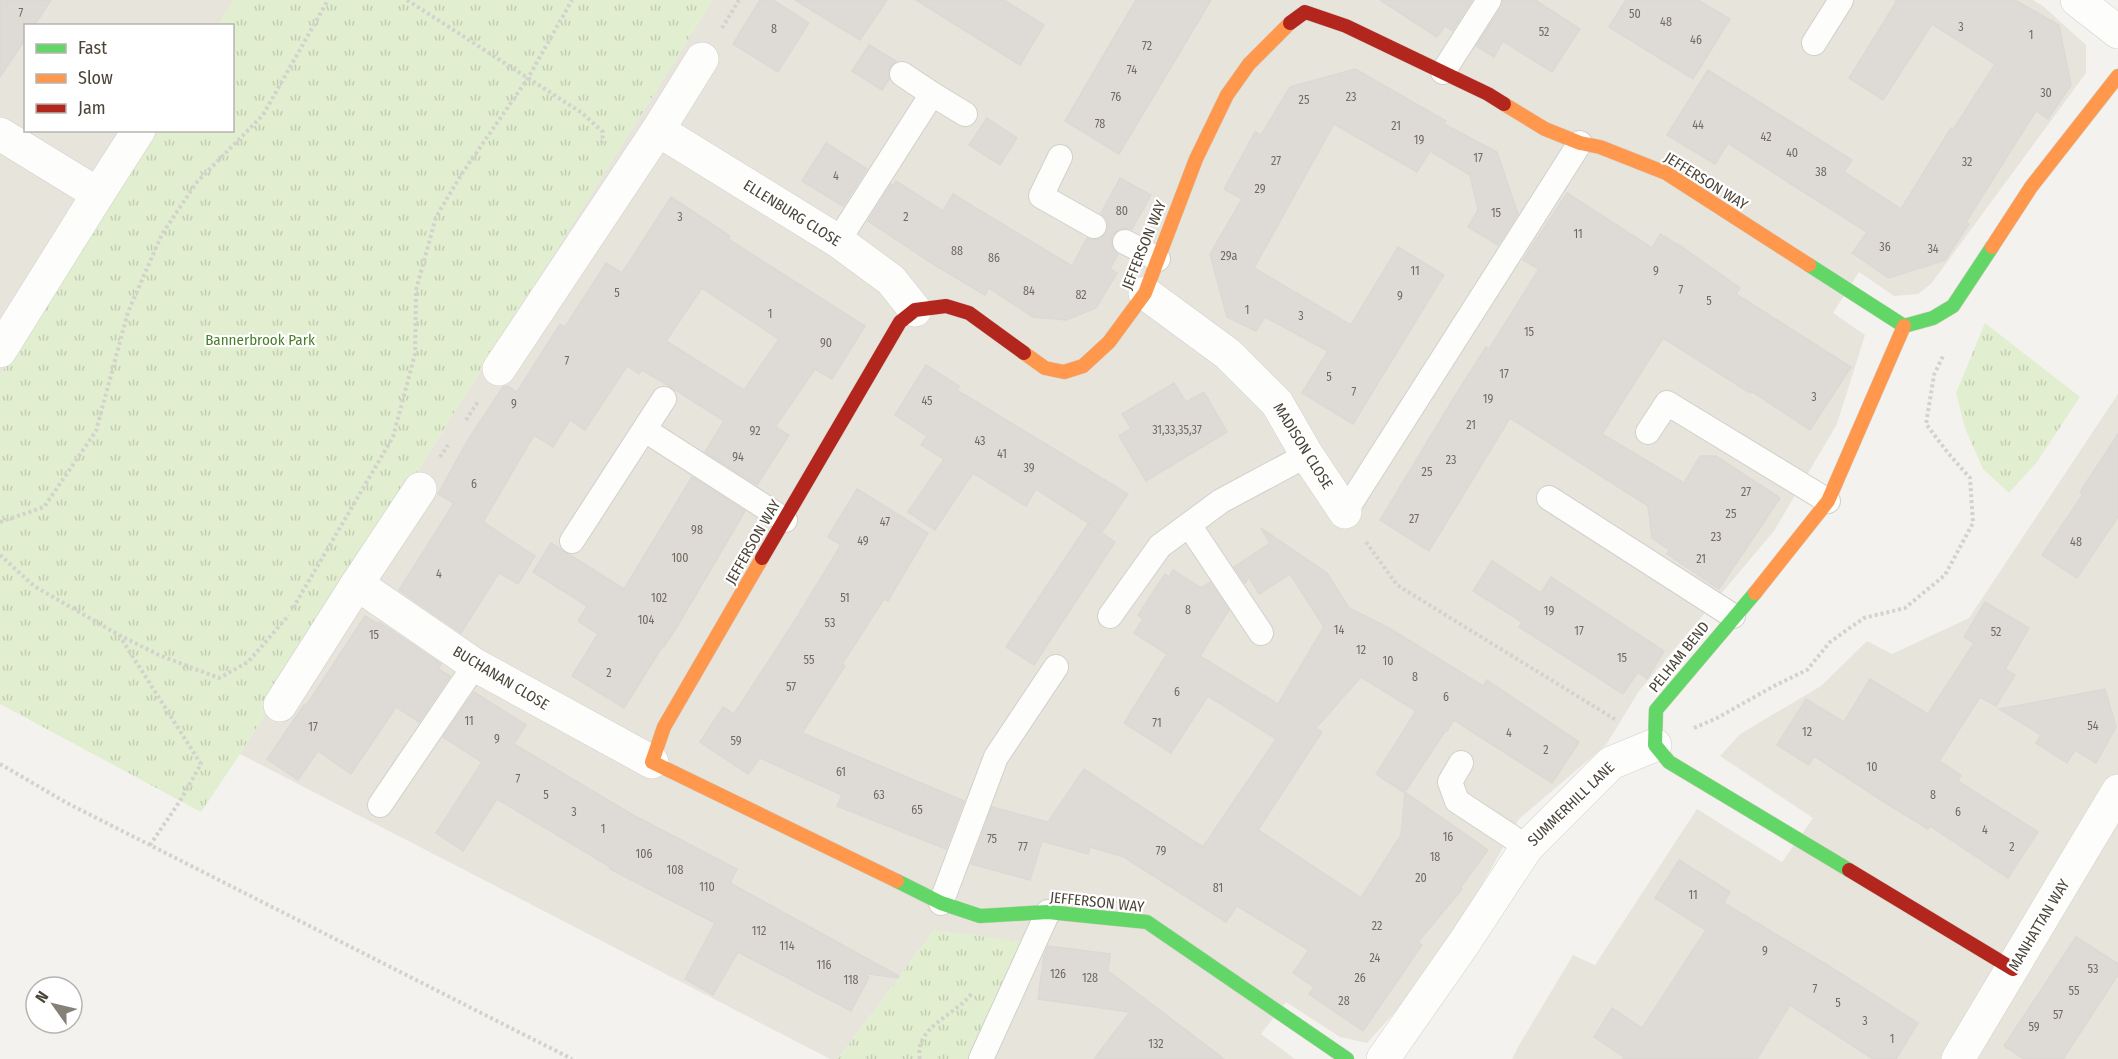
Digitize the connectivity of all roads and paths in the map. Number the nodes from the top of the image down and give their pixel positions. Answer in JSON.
{"nodes":[{"id":1,"x":328,"y":0,"type":"edge"},
{"id":2,"x":407,"y":0,"type":"edge"},
{"id":3,"x":572,"y":0,"type":"edge"},
{"id":4,"x":1489,"y":0,"type":"edge"},
{"id":5,"x":1841,"y":0,"type":"edge"},
{"id":6,"x":2077,"y":0,"type":"edge"},
{"id":7,"x":1303,"y":6,"type":"edge"},
{"id":8,"x":2118,"y":32,"type":"edge"},
{"id":9,"x":1814,"y":43,"type":"dead end"},
{"id":10,"x":702,"y":59,"type":"dead end"},
{"id":11,"x":1443,"y":72,"type":"junction"},
{"id":12,"x":902,"y":74,"type":"dead end"},
{"id":13,"x":2118,"y":76,"type":"edge"},
{"id":14,"x":528,"y":78,"type":"junction"},
{"id":15,"x":932,"y":94,"type":"junction"},
{"id":16,"x":582,"y":113,"type":"dead end"},
{"id":17,"x":965,"y":114,"type":"dead end"},
{"id":18,"x":658,"y":130,"type":"junction"},
{"id":19,"x":138,"y":132,"type":"edge"},
{"id":20,"x":0,"y":134,"type":"edge"},
{"id":21,"x":1580,"y":144,"type":"junction"},
{"id":22,"x":1060,"y":157,"type":"dead end"},
{"id":23,"x":98,"y":194,"type":"junction"},
{"id":24,"x":1094,"y":226,"type":"dead end"},
{"id":25,"x":838,"y":241,"type":"junction"},
{"id":26,"x":1125,"y":242,"type":"dead end"},
{"id":27,"x":1158,"y":260,"type":"junction"},
{"id":28,"x":1145,"y":293,"type":"junction"},
{"id":29,"x":915,"y":310,"type":"junction"},
{"id":30,"x":1942,"y":312,"type":"junction"},
{"id":31,"x":1904,"y":326,"type":"junction"},
{"id":32,"x":0,"y":351,"type":"edge"},
{"id":33,"x":500,"y":369,"type":"dead end"},
{"id":34,"x":664,"y":399,"type":"dead end"},
{"id":35,"x":645,"y":430,"type":"junction"},
{"id":36,"x":1648,"y":432,"type":"dead end"},
{"id":37,"x":1306,"y":455,"type":"junction"},
{"id":38,"x":420,"y":489,"type":"dead end"},
{"id":39,"x":1549,"y":498,"type":"dead end"},
{"id":40,"x":1828,"y":501,"type":"junction"},
{"id":41,"x":1345,"y":512,"type":"junction"},
{"id":42,"x":785,"y":520,"type":"junction"},
{"id":43,"x":0,"y":522,"type":"edge"},
{"id":44,"x":1189,"y":525,"type":"junction"},
{"id":45,"x":572,"y":541,"type":"dead end"},
{"id":46,"x":0,"y":555,"type":"edge"},
{"id":47,"x":357,"y":584,"type":"junction"},
{"id":48,"x":1110,"y":616,"type":"dead end"},
{"id":49,"x":1733,"y":616,"type":"junction"},
{"id":50,"x":1261,"y":633,"type":"dead end"},
{"id":51,"x":119,"y":635,"type":"junction"},
{"id":52,"x":475,"y":665,"type":"junction"},
{"id":53,"x":1056,"y":667,"type":"dead end"},
{"id":54,"x":280,"y":705,"type":"dead end"},
{"id":55,"x":1655,"y":745,"type":"junction"},
{"id":56,"x":652,"y":762,"type":"junction"},
{"id":57,"x":1461,"y":763,"type":"dead end"},
{"id":58,"x":0,"y":764,"type":"edge"},
{"id":59,"x":2118,"y":791,"type":"edge"},
{"id":60,"x":380,"y":806,"type":"dead end"},
{"id":61,"x":150,"y":845,"type":"junction"},
{"id":62,"x":1527,"y":847,"type":"junction"},
{"id":63,"x":941,"y":903,"type":"junction"},
{"id":64,"x":1048,"y":912,"type":"junction"},
{"id":65,"x":2013,"y":969,"type":"junction"},
{"id":66,"x":974,"y":989,"type":"dead end"},
{"id":67,"x":572,"y":1059,"type":"edge"},
{"id":68,"x":920,"y":1059,"type":"edge"},
{"id":69,"x":981,"y":1059,"type":"edge"},
{"id":70,"x":1347,"y":1059,"type":"edge"},
{"id":71,"x":1383,"y":1059,"type":"edge"},
{"id":72,"x":1958,"y":1059,"type":"edge"}],
"edges":[{"from":1,"to":43,"type":"path"},
{"from":2,"to":14,"type":"path"},
{"from":3,"to":14,"type":"path"},
{"from":4,"to":11,"type":"lane"},
{"from":5,"to":9,"type":"lane"},
{"from":6,"to":8,"type":"street"},
{"from":7,"to":11,"type":"street","name":"JEFFERSON WAY"},
{"from":7,"to":27,"type":"street","name":"JEFFERSON WAY"},
{"from":10,"to":18,"type":"street"},
{"from":11,"to":21,"type":"street","name":"JEFFERSON WAY"},
{"from":12,"to":15,"type":"lane"},
{"from":13,"to":30,"type":"street"},
{"from":14,"to":16,"type":"path"},
{"from":14,"to":51,"type":"path"},
{"from":15,"to":17,"type":"lane"},
{"from":15,"to":25,"type":"lane"},
{"from":18,"to":25,"type":"street","name":"ELLENBURG CLOSE"},
{"from":18,"to":33,"type":"street"},
{"from":19,"to":23,"type":"street"},
{"from":20,"to":23,"type":"street"},
{"from":21,"to":31,"type":"street","name":"JEFFERSON WAY"},
{"from":21,"to":41,"type":"lane"},
{"from":22,"to":24,"type":"lane"},
{"from":23,"to":32,"type":"street"},
{"from":25,"to":29,"type":"street","name":"ELLENBURG CLOSE"},
{"from":26,"to":27,"type":"lane"},
{"from":27,"to":28,"type":"street","name":"JEFFERSON WAY"},
{"from":28,"to":29,"type":"street","name":"JEFFERSON WAY"},
{"from":28,"to":37,"type":"street","name":"MADISON CLOSE"},
{"from":29,"to":42,"type":"street","name":"JEFFERSON WAY"},
{"from":30,"to":31,"type":"street"},
{"from":30,"to":55,"type":"path"},
{"from":31,"to":40,"type":"street","name":"PELHAM BEND"},
{"from":34,"to":35,"type":"lane"},
{"from":35,"to":42,"type":"lane"},
{"from":35,"to":45,"type":"lane"},
{"from":36,"to":40,"type":"lane"},
{"from":37,"to":41,"type":"street","name":"MADISON CLOSE"},
{"from":37,"to":44,"type":"lane"},
{"from":38,"to":47,"type":"street"},
{"from":39,"to":49,"type":"lane"},
{"from":40,"to":49,"type":"street","name":"PELHAM BEND"},
{"from":41,"to":55,"type":"path"},
{"from":42,"to":56,"type":"street","name":"JEFFERSON WAY"},
{"from":44,"to":48,"type":"lane"},
{"from":44,"to":50,"type":"lane"},
{"from":46,"to":51,"type":"path"},
{"from":47,"to":52,"type":"street","name":"BUCHANAN CLOSE"},
{"from":47,"to":54,"type":"street"},
{"from":49,"to":55,"type":"street","name":"PELHAM BEND"},
{"from":51,"to":61,"type":"path"},
{"from":52,"to":56,"type":"street","name":"BUCHANAN CLOSE"},
{"from":52,"to":60,"type":"lane"},
{"from":53,"to":63,"type":"lane"},
{"from":55,"to":62,"type":"street","name":"SUMMERHILL LANE"},
{"from":55,"to":65,"type":"street"},
{"from":56,"to":63,"type":"street","name":"JEFFERSON WAY"},
{"from":57,"to":62,"type":"lane"},
{"from":58,"to":61,"type":"path"},
{"from":59,"to":65,"type":"street","name":"MANHATTAN WAY"},
{"from":61,"to":67,"type":"path"},
{"from":62,"to":71,"type":"street","name":"SUMMERHILL LANE"},
{"from":63,"to":64,"type":"street","name":"JEFFERSON WAY"},
{"from":64,"to":69,"type":"lane"},
{"from":64,"to":70,"type":"street","name":"JEFFERSON WAY"},
{"from":65,"to":72,"type":"street","name":"MANHATTAN WAY"},
{"from":66,"to":68,"type":"path"}]}
